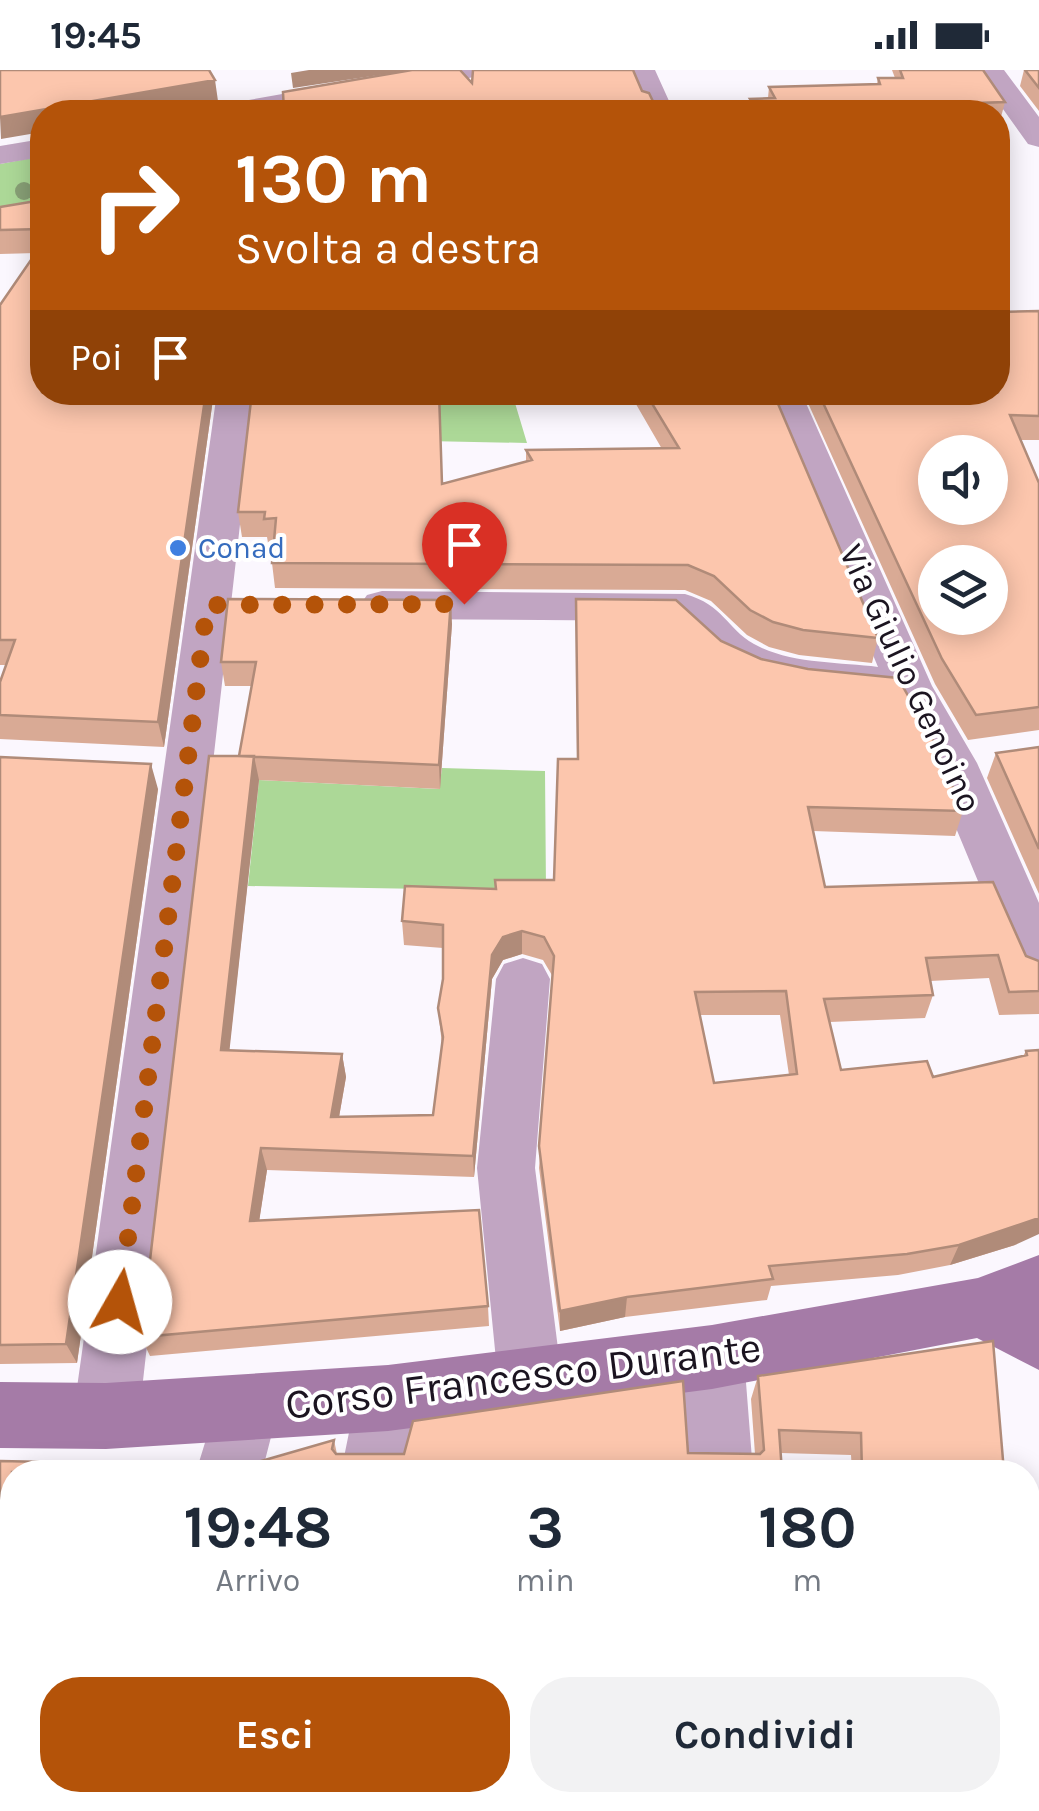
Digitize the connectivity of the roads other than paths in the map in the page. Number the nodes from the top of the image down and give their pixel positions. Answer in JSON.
{"nodes":[{"id":1,"x":276,"y":70,"type":"edge"},
{"id":2,"x":466,"y":70,"type":"edge"},
{"id":3,"x":641,"y":70,"type":"edge"},
{"id":4,"x":989,"y":70,"type":"edge"},
{"id":5,"x":276,"y":100,"type":"edge"},
{"id":6,"x":316,"y":100,"type":"edge"},
{"id":7,"x":654,"y":100,"type":"edge"},
{"id":8,"x":1009,"y":100,"type":"edge"},
{"id":9,"x":1010,"y":102,"type":"edge"},
{"id":10,"x":1025,"y":125,"type":"edge"},
{"id":11,"x":30,"y":150,"type":"edge"},
{"id":12,"x":0,"y":155,"type":"edge"},
{"id":13,"x":235,"y":405,"type":"edge"},
{"id":14,"x":788,"y":405,"type":"edge"},
{"id":15,"x":341,"y":605,"type":"edge"},
{"id":16,"x":908,"y":686,"type":"junction"},
{"id":17,"x":1005,"y":755,"type":"edge"},
{"id":18,"x":953,"y":763,"type":"junction"},
{"id":19,"x":1039,"y":963,"type":"edge"},
{"id":20,"x":523,"y":979,"type":"dead end"},
{"id":21,"x":1039,"y":1286,"type":"edge"},
{"id":22,"x":978,"y":1308,"type":"junction"},
{"id":23,"x":1039,"y":1339,"type":"edge"},
{"id":24,"x":712,"y":1357,"type":"junction"},
{"id":25,"x":530,"y":1380,"type":"junction"},
{"id":26,"x":388,"y":1398,"type":"junction"},
{"id":27,"x":246,"y":1406,"type":"junction"},
{"id":28,"x":0,"y":1415,"type":"edge"},
{"id":29,"x":106,"y":1416,"type":"junction"},
{"id":30,"x":232,"y":1460,"type":"edge"},
{"id":31,"x":376,"y":1460,"type":"edge"},
{"id":32,"x":719,"y":1460,"type":"edge"}],
"edges":[{"from":1,"to":5,"type":"street"},
{"from":2,"to":6,"type":"street"},
{"from":3,"to":7,"type":"street"},
{"from":4,"to":8,"type":"street"},
{"from":9,"to":10,"type":"street"},
{"from":11,"to":12,"type":"street"},
{"from":13,"to":29,"type":"street"},
{"from":14,"to":16,"type":"street","name":"Via Giulio Genoino"},
{"from":15,"to":16,"type":"street"},
{"from":16,"to":18,"type":"street","name":"Via Giulio Genoino"},
{"from":17,"to":18,"type":"street"},
{"from":18,"to":19,"type":"street","name":"Via Giulio Genoino"},
{"from":20,"to":25,"type":"street"},
{"from":21,"to":22,"type":"street","name":"Corso Francesco Durante"},
{"from":22,"to":23,"type":"street"},
{"from":22,"to":24,"type":"street","name":"Corso Francesco Durante"},
{"from":24,"to":25,"type":"street","name":"Corso Francesco Durante"},
{"from":24,"to":32,"type":"street"},
{"from":25,"to":26,"type":"street","name":"Corso Francesco Durante"},
{"from":26,"to":27,"type":"street","name":"Corso Francesco Durante"},
{"from":26,"to":31,"type":"street"},
{"from":27,"to":29,"type":"street","name":"Corso Francesco Durante"},
{"from":27,"to":30,"type":"street"},
{"from":28,"to":29,"type":"street","name":"Corso Francesco Durante"}]}
